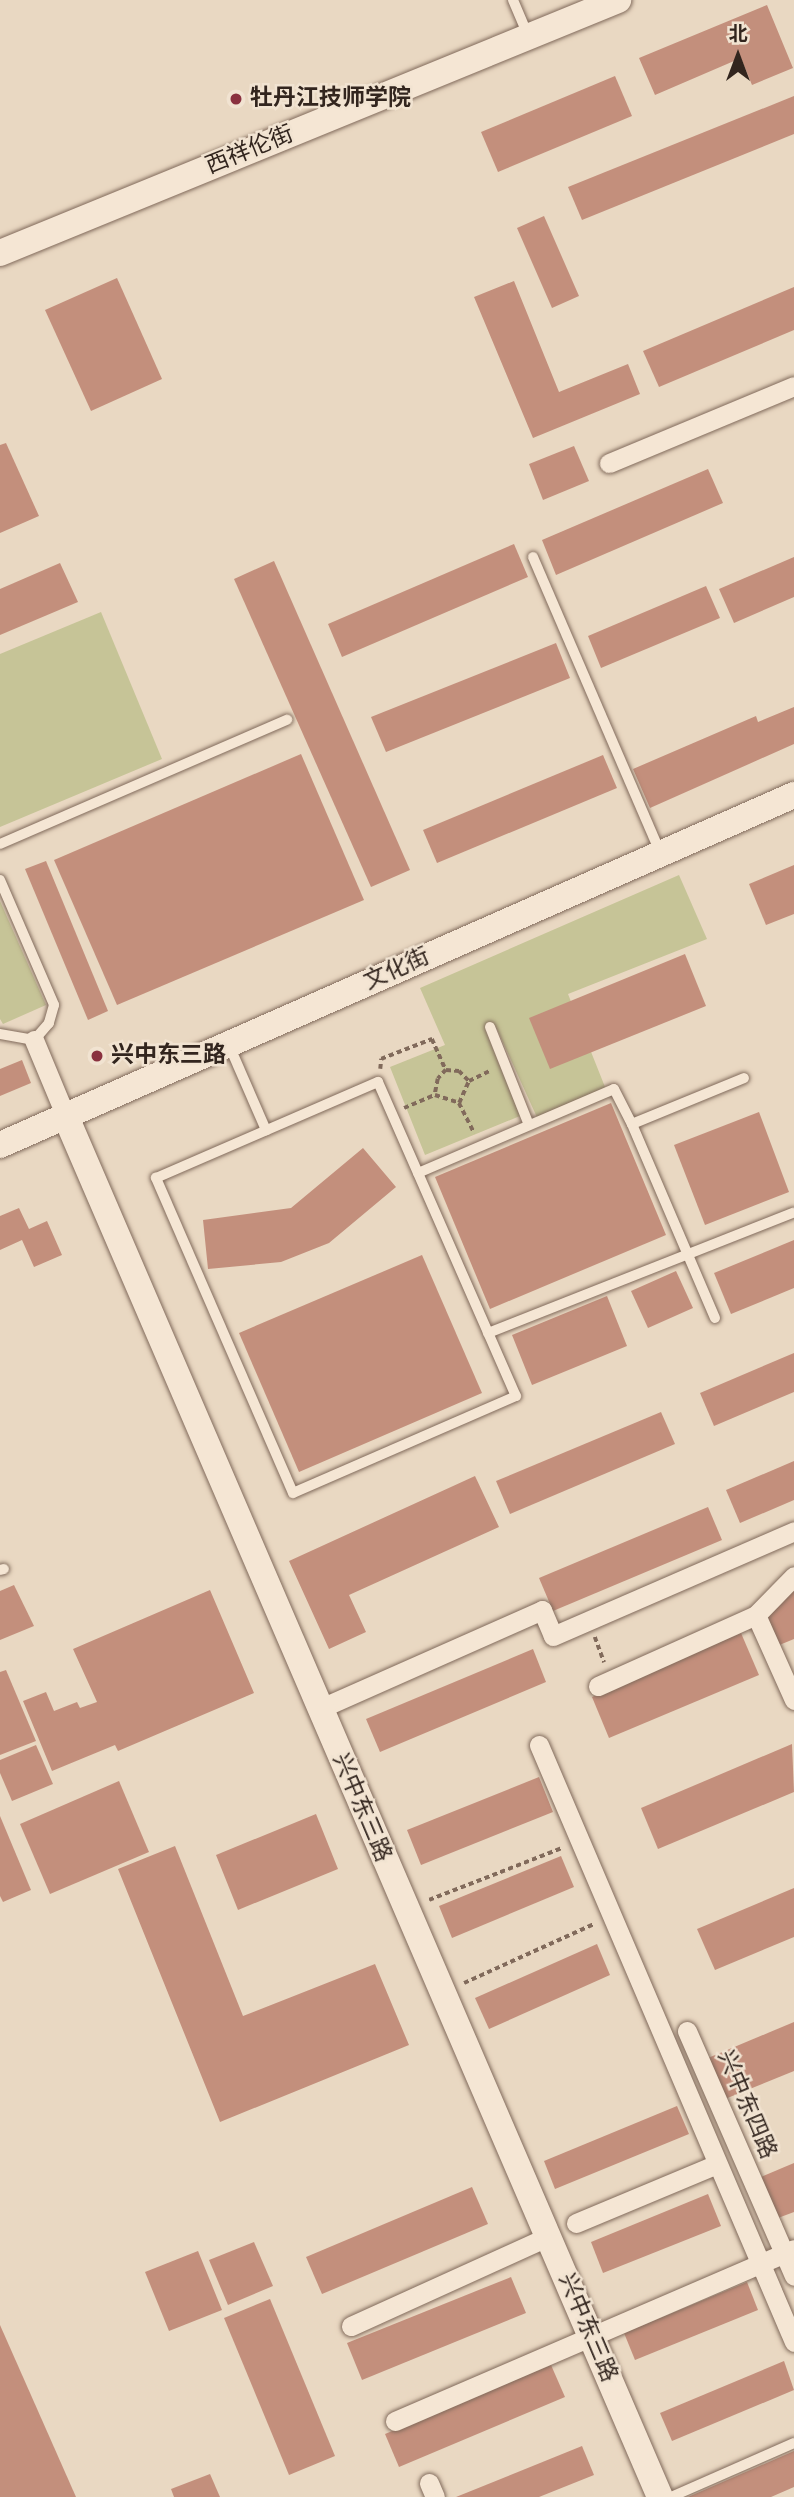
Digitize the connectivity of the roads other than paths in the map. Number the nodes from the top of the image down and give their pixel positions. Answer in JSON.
{"nodes":[{"id":1,"x":513,"y":0,"type":"edge"},
{"id":2,"x":618,"y":0,"type":"edge"},
{"id":3,"x":528,"y":37,"type":"junction"},
{"id":4,"x":0,"y":253,"type":"edge"},
{"id":5,"x":794,"y":386,"type":"edge"},
{"id":6,"x":609,"y":463,"type":"dead end"},
{"id":7,"x":533,"y":557,"type":"dead end"},
{"id":8,"x":287,"y":720,"type":"dead end"},
{"id":9,"x":794,"y":795,"type":"edge"},
{"id":10,"x":0,"y":844,"type":"edge"},
{"id":11,"x":661,"y":854,"type":"junction"},
{"id":12,"x":0,"y":880,"type":"edge"},
{"id":13,"x":490,"y":1027,"type":"dead end"},
{"id":14,"x":0,"y":1034,"type":"edge"},
{"id":15,"x":34,"y":1040,"type":"junction"},
{"id":16,"x":229,"y":1045,"type":"junction"},
{"id":17,"x":744,"y":1078,"type":"dead end"},
{"id":18,"x":66,"y":1117,"type":"junction"},
{"id":19,"x":632,"y":1124,"type":"junction"},
{"id":20,"x":530,"y":1125,"type":"junction"},
{"id":21,"x":266,"y":1130,"type":"junction"},
{"id":22,"x":0,"y":1145,"type":"edge"},
{"id":23,"x":418,"y":1173,"type":"junction"},
{"id":24,"x":793,"y":1213,"type":"edge"},
{"id":25,"x":688,"y":1254,"type":"junction"},
{"id":26,"x":716,"y":1318,"type":"dead end"},
{"id":27,"x":488,"y":1333,"type":"junction"},
{"id":28,"x":794,"y":1531,"type":"edge"},
{"id":29,"x":794,"y":1576,"type":"edge"},
{"id":30,"x":756,"y":1615,"type":"junction"},
{"id":31,"x":605,"y":1683,"type":"road end"},
{"id":32,"x":794,"y":1700,"type":"edge"},
{"id":33,"x":319,"y":1709,"type":"junction"},
{"id":34,"x":539,"y":1745,"type":"dead end"},
{"id":35,"x":687,"y":2031,"type":"dead end"},
{"id":36,"x":717,"y":2164,"type":"junction"},
{"id":37,"x":576,"y":2223,"type":"dead end"},
{"id":38,"x":547,"y":2237,"type":"junction"},
{"id":39,"x":789,"y":2250,"type":"edge"},
{"id":40,"x":758,"y":2262,"type":"junction"},
{"id":41,"x":794,"y":2273,"type":"edge"},
{"id":42,"x":351,"y":2326,"type":"dead end"},
{"id":43,"x":590,"y":2336,"type":"junction"},
{"id":44,"x":794,"y":2342,"type":"edge"},
{"id":45,"x":395,"y":2421,"type":"dead end"},
{"id":46,"x":794,"y":2443,"type":"edge"},
{"id":47,"x":660,"y":2497,"type":"edge"},
{"id":48,"x":671,"y":2497,"type":"edge"}],
"edges":[{"from":1,"to":3,"type":"lane"},
{"from":2,"to":3,"type":"street","name":"西祥伦街"},
{"from":3,"to":4,"type":"street","name":"西祥伦街"},
{"from":5,"to":6,"type":"street"},
{"from":7,"to":11,"type":"lane"},
{"from":8,"to":10,"type":"lane"},
{"from":9,"to":11,"type":"street","name":"文化街"},
{"from":11,"to":16,"type":"street","name":"文化街"},
{"from":12,"to":15,"type":"lane"},
{"from":13,"to":20,"type":"lane"},
{"from":14,"to":15,"type":"lane"},
{"from":15,"to":18,"type":"street"},
{"from":16,"to":18,"type":"street","name":"文化街"},
{"from":16,"to":21,"type":"lane"},
{"from":17,"to":19,"type":"lane"},
{"from":18,"to":22,"type":"street","name":"文化街"},
{"from":18,"to":33,"type":"street","name":"兴中东三路"},
{"from":19,"to":20,"type":"lane"},
{"from":19,"to":25,"type":"lane"},
{"from":20,"to":23,"type":"lane"},
{"from":21,"to":23,"type":"lane"},
{"from":21,"to":27,"type":"lane"},
{"from":23,"to":27,"type":"lane"},
{"from":24,"to":25,"type":"lane"},
{"from":25,"to":26,"type":"lane"},
{"from":25,"to":27,"type":"lane"},
{"from":28,"to":33,"type":"street"},
{"from":29,"to":30,"type":"street"},
{"from":30,"to":31,"type":"street"},
{"from":30,"to":32,"type":"street"},
{"from":33,"to":38,"type":"street","name":"兴中东三路"},
{"from":34,"to":36,"type":"street"},
{"from":35,"to":39,"type":"street","name":"兴中东四路"},
{"from":36,"to":37,"type":"street"},
{"from":36,"to":40,"type":"street"},
{"from":38,"to":42,"type":"street"},
{"from":38,"to":43,"type":"street","name":"兴中东三路"},
{"from":39,"to":40,"type":"street"},
{"from":39,"to":41,"type":"street","name":"兴中东四路"},
{"from":40,"to":43,"type":"street"},
{"from":40,"to":44,"type":"street"},
{"from":43,"to":45,"type":"street"},
{"from":43,"to":47,"type":"street","name":"兴中东三路"},
{"from":46,"to":48,"type":"lane"}]}
